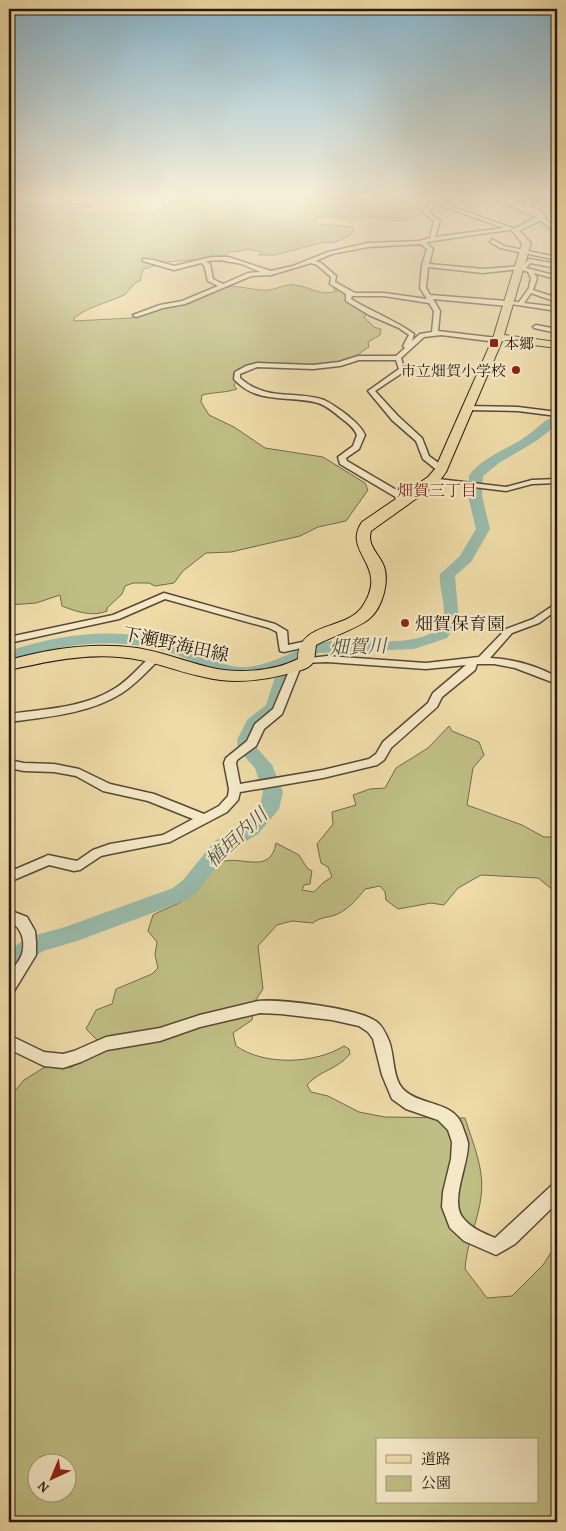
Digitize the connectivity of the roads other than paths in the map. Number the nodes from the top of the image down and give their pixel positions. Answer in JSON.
{"nodes":[{"id":1,"x":208,"y":267,"type":"edge"},
{"id":2,"x":252,"y":267,"type":"edge"},
{"id":3,"x":288,"y":267,"type":"edge"},
{"id":4,"x":323,"y":267,"type":"edge"},
{"id":5,"x":425,"y":267,"type":"edge"},
{"id":6,"x":449,"y":267,"type":"edge"},
{"id":7,"x":522,"y":268,"type":"junction"},
{"id":8,"x":265,"y":272,"type":"junction"},
{"id":9,"x":554,"y":279,"type":"dead end"},
{"id":10,"x":223,"y":286,"type":"junction"},
{"id":11,"x":530,"y":291,"type":"junction"},
{"id":12,"x":349,"y":293,"type":"junction"},
{"id":13,"x":429,"y":299,"type":"junction"},
{"id":14,"x":557,"y":300,"type":"edge"},
{"id":15,"x":508,"y":303,"type":"junction"},
{"id":16,"x":521,"y":303,"type":"junction"},
{"id":17,"x":557,"y":309,"type":"edge"},
{"id":18,"x":136,"y":315,"type":"dead end"},
{"id":19,"x":547,"y":321,"type":"dead end"},
{"id":20,"x":557,"y":331,"type":"edge"},
{"id":21,"x":435,"y":333,"type":"junction"},
{"id":22,"x":498,"y":339,"type":"junction"},
{"id":23,"x":557,"y":345,"type":"edge"},
{"id":24,"x":406,"y":348,"type":"junction"},
{"id":25,"x":398,"y":358,"type":"junction"},
{"id":26,"x":557,"y":404,"type":"edge"},
{"id":27,"x":468,"y":408,"type":"junction"},
{"id":28,"x":554,"y":413,"type":"edge"},
{"id":29,"x":437,"y":475,"type":"junction"},
{"id":30,"x":557,"y":481,"type":"edge"},
{"id":31,"x":407,"y":500,"type":"junction"},
{"id":32,"x":557,"y":606,"type":"edge"},
{"id":33,"x":9,"y":640,"type":"edge"},
{"id":34,"x":156,"y":657,"type":"junction"},
{"id":35,"x":299,"y":658,"type":"junction"},
{"id":36,"x":477,"y":661,"type":"junction"},
{"id":37,"x":9,"y":665,"type":"edge"},
{"id":38,"x":557,"y":681,"type":"edge"},
{"id":39,"x":9,"y":718,"type":"edge"},
{"id":40,"x":9,"y":764,"type":"edge"},
{"id":41,"x":235,"y":789,"type":"junction"},
{"id":42,"x":205,"y":819,"type":"junction"},
{"id":43,"x":9,"y":877,"type":"edge"},
{"id":44,"x":9,"y":915,"type":"edge"},
{"id":45,"x":9,"y":987,"type":"edge"},
{"id":46,"x":9,"y":1043,"type":"edge"},
{"id":47,"x":557,"y":1192,"type":"edge"}],
"edges":[{"from":1,"to":10,"type":"street"},
{"from":2,"to":8,"type":"street"},
{"from":3,"to":8,"type":"street"},
{"from":4,"to":12,"type":"street"},
{"from":5,"to":13,"type":"street"},
{"from":6,"to":7,"type":"street"},
{"from":7,"to":9,"type":"street"},
{"from":7,"to":11,"type":"street"},
{"from":7,"to":15,"type":"main road","name":"下瀬野海田線"},
{"from":8,"to":10,"type":"street"},
{"from":10,"to":18,"type":"street"},
{"from":11,"to":14,"type":"street"},
{"from":11,"to":16,"type":"street"},
{"from":12,"to":13,"type":"street"},
{"from":12,"to":24,"type":"street"},
{"from":13,"to":15,"type":"street"},
{"from":13,"to":21,"type":"street"},
{"from":15,"to":16,"type":"street"},
{"from":15,"to":22,"type":"main road","name":"下瀬野海田線"},
{"from":16,"to":17,"type":"street"},
{"from":19,"to":20,"type":"street"},
{"from":21,"to":22,"type":"street"},
{"from":21,"to":24,"type":"street"},
{"from":22,"to":23,"type":"main road"},
{"from":22,"to":27,"type":"main road","name":"下瀬野海田線"},
{"from":24,"to":25,"type":"street"},
{"from":25,"to":29,"type":"street"},
{"from":25,"to":31,"type":"street"},
{"from":26,"to":28,"type":"street"},
{"from":27,"to":28,"type":"street"},
{"from":27,"to":29,"type":"main road","name":"下瀬野海田線"},
{"from":29,"to":30,"type":"street"},
{"from":29,"to":31,"type":"main road","name":"下瀬野海田線"},
{"from":31,"to":35,"type":"main road","name":"下瀬野海田線"},
{"from":32,"to":36,"type":"street"},
{"from":33,"to":35,"type":"street"},
{"from":34,"to":35,"type":"main road","name":"下瀬野海田線"},
{"from":34,"to":37,"type":"main road","name":"下瀬野海田線"},
{"from":34,"to":39,"type":"street"},
{"from":35,"to":36,"type":"street"},
{"from":35,"to":41,"type":"street"},
{"from":36,"to":38,"type":"street"},
{"from":36,"to":41,"type":"street"},
{"from":40,"to":42,"type":"street"},
{"from":41,"to":42,"type":"street"},
{"from":42,"to":43,"type":"street"},
{"from":44,"to":45,"type":"street"},
{"from":46,"to":47,"type":"street"}]}
